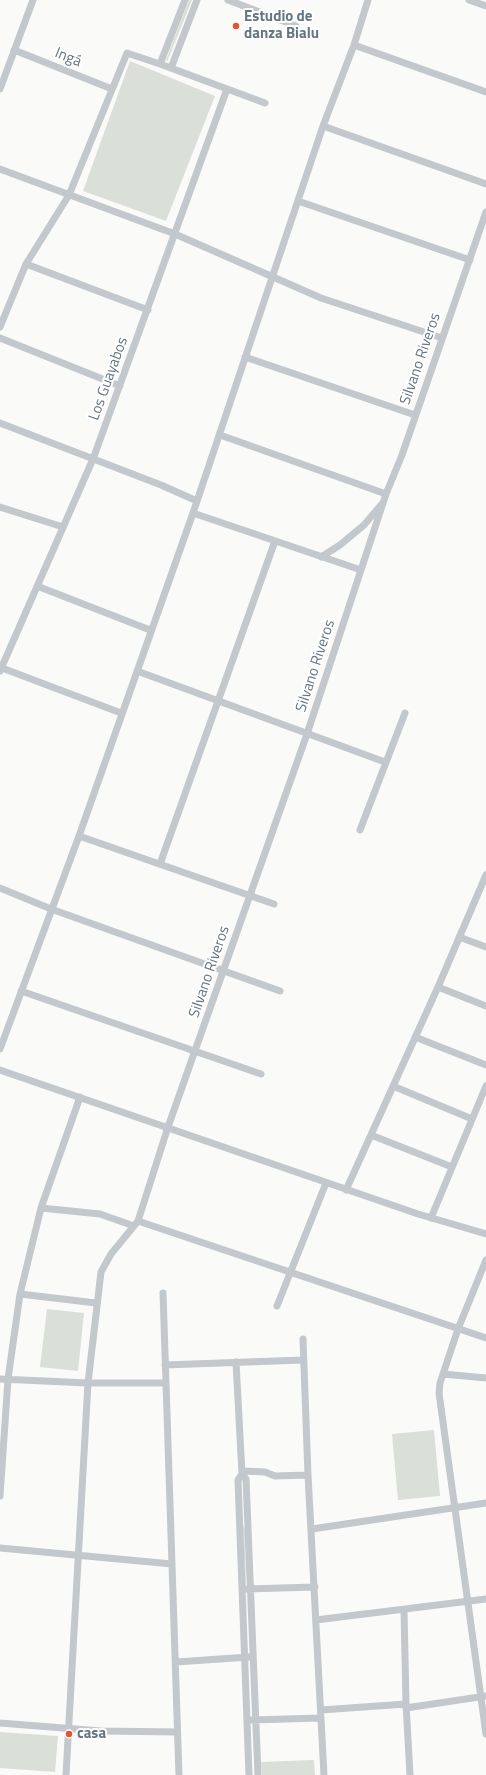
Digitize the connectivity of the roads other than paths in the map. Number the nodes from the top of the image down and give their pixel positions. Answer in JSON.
{"nodes":[{"id":1,"x":33,"y":0,"type":"edge"},
{"id":2,"x":185,"y":0,"type":"edge"},
{"id":3,"x":197,"y":0,"type":"edge"},
{"id":4,"x":228,"y":0,"type":"edge"},
{"id":5,"x":368,"y":0,"type":"edge"},
{"id":6,"x":469,"y":0,"type":"edge"},
{"id":7,"x":486,"y":6,"type":"edge"},
{"id":8,"x":296,"y":26,"type":"dead end"},
{"id":9,"x":354,"y":45,"type":"junction"},
{"id":10,"x":14,"y":50,"type":"junction"},
{"id":11,"x":160,"y":64,"type":"junction"},
{"id":12,"x":171,"y":68,"type":"junction"},
{"id":13,"x":0,"y":89,"type":"edge"},
{"id":14,"x":112,"y":89,"type":"junction"},
{"id":15,"x":227,"y":89,"type":"junction"},
{"id":16,"x":486,"y":92,"type":"edge"},
{"id":17,"x":265,"y":103,"type":"dead end"},
{"id":18,"x":323,"y":126,"type":"junction"},
{"id":19,"x":0,"y":169,"type":"edge"},
{"id":20,"x":486,"y":184,"type":"edge"},
{"id":21,"x":69,"y":195,"type":"junction"},
{"id":22,"x":298,"y":201,"type":"junction"},
{"id":23,"x":486,"y":212,"type":"edge"},
{"id":24,"x":175,"y":234,"type":"junction"},
{"id":25,"x":470,"y":260,"type":"junction"},
{"id":26,"x":26,"y":264,"type":"junction"},
{"id":27,"x":272,"y":277,"type":"junction"},
{"id":28,"x":148,"y":310,"type":"junction"},
{"id":29,"x":0,"y":327,"type":"edge"},
{"id":30,"x":0,"y":338,"type":"edge"},
{"id":31,"x":442,"y":338,"type":"junction"},
{"id":32,"x":245,"y":357,"type":"junction"},
{"id":33,"x":120,"y":386,"type":"junction"},
{"id":34,"x":415,"y":415,"type":"junction"},
{"id":35,"x":0,"y":423,"type":"edge"},
{"id":36,"x":220,"y":435,"type":"junction"},
{"id":37,"x":93,"y":459,"type":"junction"},
{"id":38,"x":386,"y":494,"type":"junction"},
{"id":39,"x":197,"y":501,"type":"junction"},
{"id":40,"x":384,"y":503,"type":"junction"},
{"id":41,"x":0,"y":507,"type":"edge"},
{"id":42,"x":193,"y":513,"type":"junction"},
{"id":43,"x":63,"y":527,"type":"junction"},
{"id":44,"x":275,"y":541,"type":"junction"},
{"id":45,"x":321,"y":557,"type":"junction"},
{"id":46,"x":361,"y":570,"type":"junction"},
{"id":47,"x":37,"y":586,"type":"junction"},
{"id":48,"x":150,"y":630,"type":"junction"},
{"id":49,"x":1,"y":669,"type":"edge"},
{"id":50,"x":137,"y":671,"type":"junction"},
{"id":51,"x":218,"y":702,"type":"junction"},
{"id":52,"x":405,"y":712,"type":"dead end"},
{"id":53,"x":122,"y":713,"type":"junction"},
{"id":54,"x":307,"y":734,"type":"junction"},
{"id":55,"x":385,"y":762,"type":"junction"},
{"id":56,"x":360,"y":830,"type":"dead end"},
{"id":57,"x":79,"y":836,"type":"junction"},
{"id":58,"x":160,"y":864,"type":"junction"},
{"id":59,"x":486,"y":875,"type":"edge"},
{"id":60,"x":484,"y":886,"type":"edge"},
{"id":61,"x":0,"y":888,"type":"edge"},
{"id":62,"x":250,"y":895,"type":"junction"},
{"id":63,"x":274,"y":904,"type":"dead end"},
{"id":64,"x":51,"y":909,"type":"junction"},
{"id":65,"x":459,"y":937,"type":"junction"},
{"id":66,"x":486,"y":947,"type":"edge"},
{"id":67,"x":224,"y":970,"type":"junction"},
{"id":68,"x":438,"y":986,"type":"junction"},
{"id":69,"x":21,"y":991,"type":"junction"},
{"id":70,"x":280,"y":991,"type":"dead end"},
{"id":71,"x":486,"y":1006,"type":"edge"},
{"id":72,"x":415,"y":1038,"type":"junction"},
{"id":73,"x":0,"y":1049,"type":"edge"},
{"id":74,"x":196,"y":1051,"type":"junction"},
{"id":75,"x":486,"y":1065,"type":"edge"},
{"id":76,"x":0,"y":1070,"type":"edge"},
{"id":77,"x":262,"y":1074,"type":"dead end"},
{"id":78,"x":393,"y":1086,"type":"junction"},
{"id":79,"x":486,"y":1086,"type":"edge"},
{"id":80,"x":80,"y":1097,"type":"junction"},
{"id":81,"x":472,"y":1118,"type":"junction"},
{"id":82,"x":168,"y":1127,"type":"junction"},
{"id":83,"x":371,"y":1135,"type":"junction"},
{"id":84,"x":452,"y":1167,"type":"junction"},
{"id":85,"x":326,"y":1183,"type":"junction"},
{"id":86,"x":346,"y":1190,"type":"junction"},
{"id":87,"x":41,"y":1208,"type":"junction"},
{"id":88,"x":431,"y":1218,"type":"junction"},
{"id":89,"x":136,"y":1224,"type":"junction"},
{"id":90,"x":486,"y":1234,"type":"edge"},
{"id":91,"x":486,"y":1260,"type":"edge"},
{"id":92,"x":290,"y":1272,"type":"junction"},
{"id":93,"x":163,"y":1293,"type":"dead end"},
{"id":94,"x":20,"y":1294,"type":"junction"},
{"id":95,"x":96,"y":1303,"type":"junction"},
{"id":96,"x":277,"y":1306,"type":"dead end"},
{"id":97,"x":458,"y":1329,"type":"junction"},
{"id":98,"x":486,"y":1338,"type":"edge"},
{"id":99,"x":302,"y":1339,"type":"dead end"},
{"id":100,"x":303,"y":1360,"type":"junction"},
{"id":101,"x":236,"y":1362,"type":"junction"},
{"id":102,"x":165,"y":1364,"type":"junction"},
{"id":103,"x":443,"y":1374,"type":"junction"},
{"id":104,"x":0,"y":1378,"type":"edge"},
{"id":105,"x":486,"y":1378,"type":"edge"},
{"id":106,"x":8,"y":1379,"type":"junction"},
{"id":107,"x":88,"y":1383,"type":"junction"},
{"id":108,"x":166,"y":1383,"type":"junction"},
{"id":109,"x":242,"y":1473,"type":"junction"},
{"id":110,"x":308,"y":1475,"type":"junction"},
{"id":111,"x":0,"y":1496,"type":"edge"},
{"id":112,"x":486,"y":1503,"type":"edge"},
{"id":113,"x":456,"y":1508,"type":"junction"},
{"id":114,"x":312,"y":1529,"type":"junction"},
{"id":115,"x":0,"y":1548,"type":"edge"},
{"id":116,"x":78,"y":1556,"type":"junction"},
{"id":117,"x":172,"y":1564,"type":"junction"},
{"id":118,"x":315,"y":1587,"type":"junction"},
{"id":119,"x":243,"y":1589,"type":"junction"},
{"id":120,"x":251,"y":1589,"type":"junction"},
{"id":121,"x":486,"y":1599,"type":"edge"},
{"id":122,"x":468,"y":1602,"type":"junction"},
{"id":123,"x":404,"y":1610,"type":"junction"},
{"id":124,"x":316,"y":1620,"type":"junction"},
{"id":125,"x":249,"y":1657,"type":"junction"},
{"id":126,"x":176,"y":1662,"type":"junction"},
{"id":127,"x":483,"y":1697,"type":"edge"},
{"id":128,"x":406,"y":1706,"type":"junction"},
{"id":129,"x":321,"y":1714,"type":"junction"},
{"id":130,"x":255,"y":1720,"type":"junction"},
{"id":131,"x":247,"y":1721,"type":"junction"},
{"id":132,"x":0,"y":1723,"type":"edge"},
{"id":133,"x":68,"y":1728,"type":"junction"},
{"id":134,"x":177,"y":1732,"type":"junction"},
{"id":135,"x":486,"y":1734,"type":"edge"},
{"id":136,"x":66,"y":1775,"type":"edge"},
{"id":137,"x":179,"y":1775,"type":"edge"},
{"id":138,"x":249,"y":1775,"type":"edge"},
{"id":139,"x":258,"y":1775,"type":"edge"},
{"id":140,"x":324,"y":1775,"type":"edge"},
{"id":141,"x":410,"y":1775,"type":"edge"}],
"edges":[{"from":1,"to":10,"type":"street"},
{"from":2,"to":11,"type":"street"},
{"from":3,"to":12,"type":"street"},
{"from":4,"to":8,"type":"street"},
{"from":5,"to":9,"type":"street"},
{"from":6,"to":7,"type":"street"},
{"from":9,"to":16,"type":"street"},
{"from":9,"to":18,"type":"street"},
{"from":10,"to":13,"type":"street"},
{"from":10,"to":14,"type":"street","name":"Ingá"},
{"from":11,"to":12,"type":"street"},
{"from":11,"to":14,"type":"street"},
{"from":12,"to":15,"type":"street"},
{"from":14,"to":21,"type":"street"},
{"from":15,"to":17,"type":"street"},
{"from":15,"to":24,"type":"street","name":"Los Guayabos"},
{"from":18,"to":20,"type":"street"},
{"from":18,"to":22,"type":"street"},
{"from":19,"to":21,"type":"street"},
{"from":21,"to":24,"type":"street"},
{"from":21,"to":26,"type":"street"},
{"from":22,"to":25,"type":"street"},
{"from":22,"to":27,"type":"street"},
{"from":23,"to":25,"type":"street","name":"Silvano Riveros"},
{"from":24,"to":27,"type":"street"},
{"from":24,"to":28,"type":"street","name":"Los Guayabos"},
{"from":25,"to":31,"type":"street","name":"Silvano Riveros"},
{"from":26,"to":28,"type":"street"},
{"from":26,"to":29,"type":"street"},
{"from":27,"to":31,"type":"street"},
{"from":27,"to":32,"type":"street"},
{"from":28,"to":33,"type":"street","name":"Los Guayabos"},
{"from":30,"to":33,"type":"street"},
{"from":31,"to":34,"type":"street","name":"Silvano Riveros"},
{"from":32,"to":34,"type":"street"},
{"from":32,"to":36,"type":"street"},
{"from":33,"to":37,"type":"street","name":"Los Guayabos"},
{"from":34,"to":38,"type":"street","name":"Silvano Riveros"},
{"from":35,"to":37,"type":"street"},
{"from":36,"to":38,"type":"street"},
{"from":36,"to":39,"type":"street"},
{"from":37,"to":39,"type":"street"},
{"from":37,"to":43,"type":"street","name":"Los Guayabos"},
{"from":38,"to":40,"type":"street","name":"Silvano Riveros"},
{"from":39,"to":42,"type":"street"},
{"from":40,"to":45,"type":"street"},
{"from":40,"to":46,"type":"street","name":"Silvano Riveros"},
{"from":41,"to":43,"type":"street"},
{"from":42,"to":44,"type":"street"},
{"from":42,"to":48,"type":"street"},
{"from":43,"to":47,"type":"street","name":"Los Guayabos"},
{"from":44,"to":45,"type":"street"},
{"from":44,"to":51,"type":"street"},
{"from":45,"to":46,"type":"street"},
{"from":46,"to":54,"type":"street","name":"Silvano Riveros"},
{"from":47,"to":48,"type":"street"},
{"from":47,"to":49,"type":"street","name":"Los Guayabos"},
{"from":48,"to":50,"type":"street"},
{"from":49,"to":53,"type":"street"},
{"from":50,"to":51,"type":"street"},
{"from":50,"to":53,"type":"street"},
{"from":51,"to":54,"type":"street"},
{"from":51,"to":58,"type":"street"},
{"from":52,"to":55,"type":"street"},
{"from":53,"to":57,"type":"street"},
{"from":54,"to":55,"type":"street"},
{"from":54,"to":62,"type":"street","name":"Silvano Riveros"},
{"from":55,"to":56,"type":"street"},
{"from":57,"to":58,"type":"street"},
{"from":57,"to":64,"type":"street"},
{"from":58,"to":62,"type":"street"},
{"from":59,"to":60,"type":"street"},
{"from":60,"to":65,"type":"street"},
{"from":61,"to":64,"type":"street"},
{"from":62,"to":63,"type":"street"},
{"from":62,"to":67,"type":"street","name":"Silvano Riveros"},
{"from":64,"to":67,"type":"street"},
{"from":64,"to":69,"type":"street"},
{"from":65,"to":66,"type":"street"},
{"from":65,"to":68,"type":"street"},
{"from":67,"to":70,"type":"street"},
{"from":67,"to":74,"type":"street","name":"Silvano Riveros"},
{"from":68,"to":71,"type":"street"},
{"from":68,"to":72,"type":"street"},
{"from":69,"to":73,"type":"street"},
{"from":69,"to":74,"type":"street"},
{"from":72,"to":75,"type":"street"},
{"from":72,"to":78,"type":"street"},
{"from":74,"to":77,"type":"street"},
{"from":74,"to":82,"type":"street","name":"Silvano Riveros"},
{"from":76,"to":80,"type":"street"},
{"from":78,"to":81,"type":"street"},
{"from":78,"to":83,"type":"street"},
{"from":79,"to":81,"type":"street"},
{"from":80,"to":82,"type":"street"},
{"from":80,"to":87,"type":"street"},
{"from":81,"to":84,"type":"street"},
{"from":82,"to":85,"type":"street"},
{"from":82,"to":89,"type":"street","name":"Silvano Riveros"},
{"from":83,"to":84,"type":"street"},
{"from":83,"to":86,"type":"street"},
{"from":84,"to":88,"type":"street"},
{"from":85,"to":86,"type":"street"},
{"from":85,"to":92,"type":"street"},
{"from":86,"to":88,"type":"street"},
{"from":87,"to":89,"type":"street"},
{"from":87,"to":94,"type":"street"},
{"from":88,"to":90,"type":"street"},
{"from":89,"to":92,"type":"street"},
{"from":89,"to":95,"type":"street"},
{"from":91,"to":97,"type":"street"},
{"from":92,"to":96,"type":"street"},
{"from":92,"to":97,"type":"street"},
{"from":93,"to":102,"type":"street"},
{"from":94,"to":95,"type":"street"},
{"from":94,"to":106,"type":"street"},
{"from":95,"to":107,"type":"street"},
{"from":97,"to":98,"type":"street"},
{"from":97,"to":103,"type":"street"},
{"from":99,"to":100,"type":"street"},
{"from":100,"to":101,"type":"street"},
{"from":100,"to":110,"type":"street"},
{"from":101,"to":102,"type":"street"},
{"from":101,"to":109,"type":"street"},
{"from":102,"to":108,"type":"street"},
{"from":103,"to":105,"type":"street"},
{"from":103,"to":113,"type":"street"},
{"from":104,"to":106,"type":"street"},
{"from":106,"to":107,"type":"street"},
{"from":106,"to":111,"type":"street"},
{"from":107,"to":108,"type":"street"},
{"from":107,"to":116,"type":"street"},
{"from":108,"to":117,"type":"street"},
{"from":109,"to":110,"type":"street"},
{"from":109,"to":119,"type":"street"},
{"from":109,"to":120,"type":"street"},
{"from":110,"to":114,"type":"street"},
{"from":112,"to":113,"type":"street"},
{"from":113,"to":114,"type":"street"},
{"from":113,"to":122,"type":"street"},
{"from":114,"to":118,"type":"street"},
{"from":115,"to":116,"type":"street"},
{"from":116,"to":117,"type":"street"},
{"from":116,"to":133,"type":"street"},
{"from":117,"to":126,"type":"street"},
{"from":118,"to":120,"type":"street"},
{"from":118,"to":124,"type":"street"},
{"from":119,"to":120,"type":"street"},
{"from":119,"to":125,"type":"street"},
{"from":120,"to":125,"type":"street"},
{"from":121,"to":122,"type":"street"},
{"from":122,"to":123,"type":"street"},
{"from":122,"to":127,"type":"street"},
{"from":123,"to":124,"type":"street"},
{"from":123,"to":128,"type":"street"},
{"from":124,"to":129,"type":"street"},
{"from":125,"to":126,"type":"street"},
{"from":125,"to":130,"type":"street"},
{"from":125,"to":131,"type":"street"},
{"from":126,"to":134,"type":"street"},
{"from":127,"to":128,"type":"street"},
{"from":127,"to":135,"type":"street"},
{"from":128,"to":129,"type":"street"},
{"from":128,"to":141,"type":"street"},
{"from":129,"to":130,"type":"street"},
{"from":129,"to":140,"type":"street"},
{"from":130,"to":131,"type":"street"},
{"from":130,"to":139,"type":"street"},
{"from":131,"to":138,"type":"street"},
{"from":132,"to":133,"type":"street"},
{"from":133,"to":134,"type":"street"},
{"from":133,"to":136,"type":"street"},
{"from":134,"to":137,"type":"street"}]}
